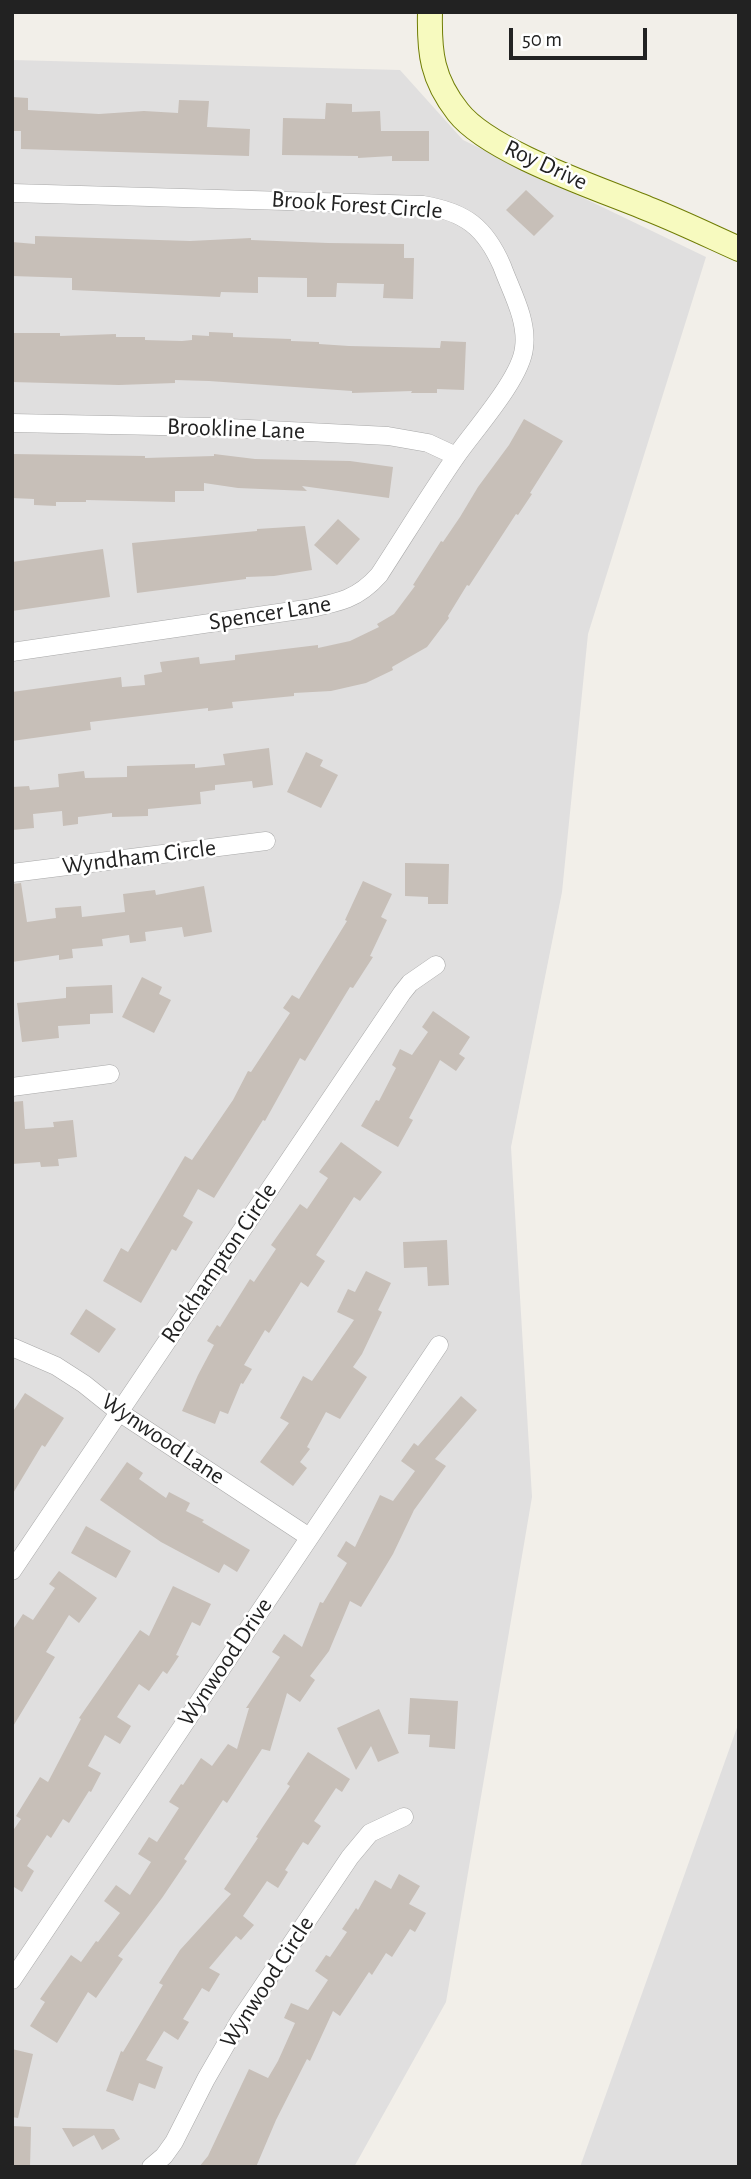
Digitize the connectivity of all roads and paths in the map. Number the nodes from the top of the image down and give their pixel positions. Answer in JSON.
{"nodes":[{"id":1,"x":430,"y":12,"type":"edge"},
{"id":2,"x":12,"y":193,"type":"edge"},
{"id":3,"x":739,"y":249,"type":"edge"},
{"id":4,"x":12,"y":423,"type":"edge"},
{"id":5,"x":456,"y":456,"type":"junction"},
{"id":6,"x":12,"y":652,"type":"edge"},
{"id":7,"x":265,"y":841,"type":"dead end"},
{"id":8,"x":12,"y":873,"type":"edge"},
{"id":9,"x":436,"y":965,"type":"dead end"},
{"id":10,"x":110,"y":1074,"type":"dead end"},
{"id":11,"x":12,"y":1087,"type":"edge"},
{"id":12,"x":439,"y":1345,"type":"dead end"},
{"id":13,"x":12,"y":1347,"type":"edge"},
{"id":14,"x":118,"y":1412,"type":"junction"},
{"id":15,"x":309,"y":1537,"type":"junction"},
{"id":16,"x":12,"y":1571,"type":"edge"},
{"id":17,"x":404,"y":1817,"type":"dead end"},
{"id":18,"x":12,"y":1980,"type":"edge"},
{"id":19,"x":151,"y":2167,"type":"edge"}],
"edges":[{"from":1,"to":3,"type":"street","name":"Roy Drive"},
{"from":2,"to":5,"type":"street","name":"Brook Forest Circle"},
{"from":4,"to":5,"type":"street","name":"Brookline Lane"},
{"from":5,"to":6,"type":"street","name":"Spencer Lane"},
{"from":7,"to":8,"type":"street","name":"Wyndham Circle"},
{"from":9,"to":14,"type":"street","name":"Rockhampton Circle"},
{"from":10,"to":11,"type":"street"},
{"from":12,"to":15,"type":"street","name":"Wynwood Drive"},
{"from":13,"to":14,"type":"street","name":"Wynwood Lane"},
{"from":14,"to":15,"type":"street","name":"Wynwood Lane"},
{"from":14,"to":16,"type":"street","name":"Rockhampton Circle"},
{"from":15,"to":18,"type":"street","name":"Wynwood Drive"},
{"from":17,"to":19,"type":"street","name":"Wynwood Circle"}]}
